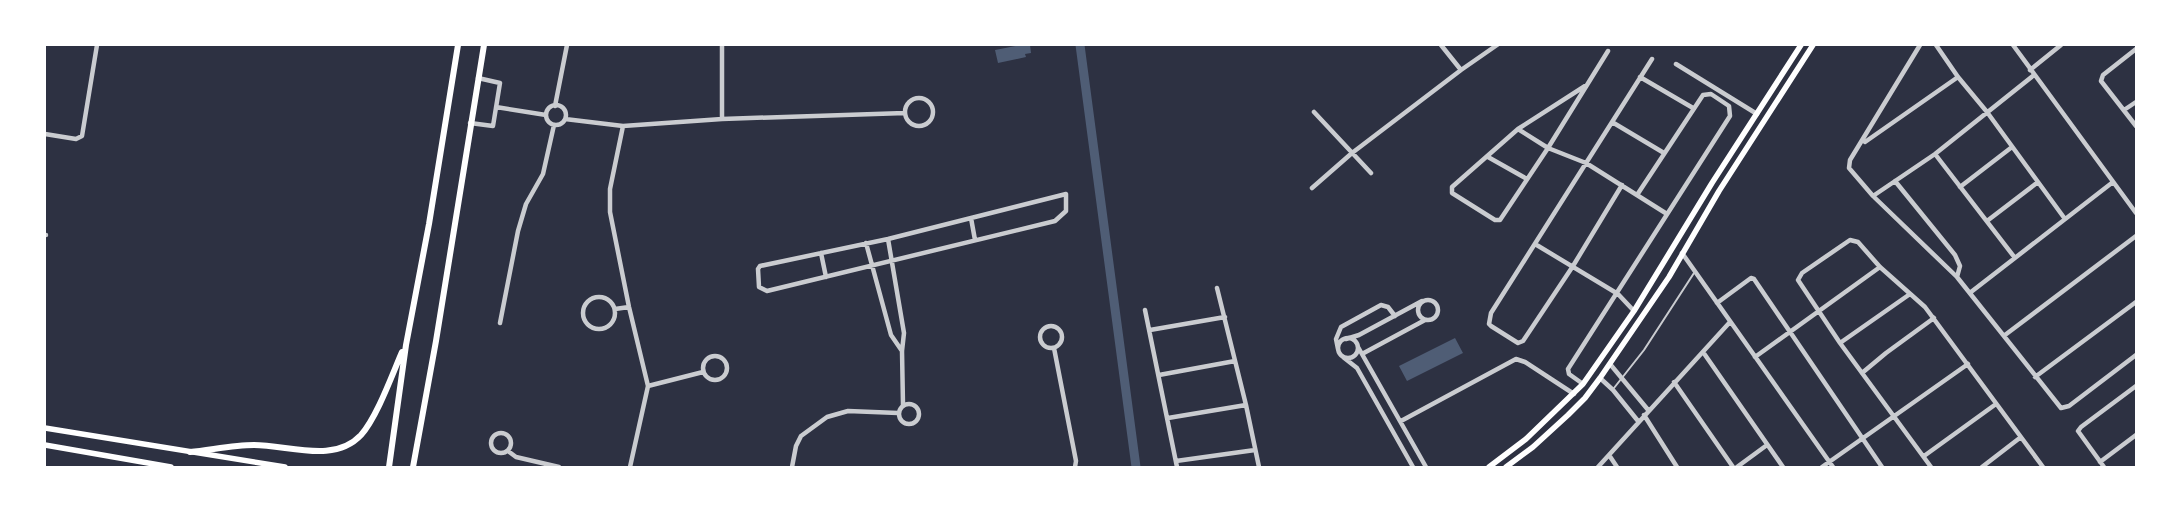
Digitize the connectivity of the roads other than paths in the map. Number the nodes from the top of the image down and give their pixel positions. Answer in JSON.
{"nodes":[{"id":1,"x":97,"y":45,"type":"edge"},
{"id":2,"x":458,"y":45,"type":"edge"},
{"id":3,"x":484,"y":45,"type":"edge"},
{"id":4,"x":567,"y":45,"type":"edge"},
{"id":5,"x":722,"y":45,"type":"edge"},
{"id":6,"x":1440,"y":45,"type":"edge"},
{"id":7,"x":1497,"y":45,"type":"edge"},
{"id":8,"x":1801,"y":45,"type":"edge"},
{"id":9,"x":1813,"y":45,"type":"edge"},
{"id":10,"x":1920,"y":45,"type":"edge"},
{"id":11,"x":1936,"y":45,"type":"edge"},
{"id":12,"x":2013,"y":45,"type":"edge"},
{"id":13,"x":2061,"y":45,"type":"edge"},
{"id":14,"x":2136,"y":49,"type":"edge"},
{"id":15,"x":1608,"y":51,"type":"dead end"},
{"id":16,"x":1796,"y":53,"type":"junction"},
{"id":17,"x":1652,"y":59,"type":"dead end"},
{"id":18,"x":1804,"y":59,"type":"junction"},
{"id":19,"x":1676,"y":64,"type":"dead end"},
{"id":20,"x":1461,"y":70,"type":"junction"},
{"id":21,"x":2030,"y":70,"type":"junction"},
{"id":22,"x":2034,"y":75,"type":"junction"},
{"id":23,"x":1640,"y":77,"type":"junction"},
{"id":24,"x":1958,"y":77,"type":"junction"},
{"id":25,"x":478,"y":78,"type":"junction"},
{"id":26,"x":1585,"y":86,"type":"junction"},
{"id":27,"x":2136,"y":102,"type":"edge"},
{"id":28,"x":555,"y":106,"type":"junction"},
{"id":29,"x":496,"y":107,"type":"junction"},
{"id":30,"x":1693,"y":108,"type":"junction"},
{"id":31,"x":2124,"y":110,"type":"junction"},
{"id":32,"x":1314,"y":112,"type":"dead end"},
{"id":33,"x":1987,"y":112,"type":"junction"},
{"id":34,"x":905,"y":113,"type":"junction"},
{"id":35,"x":546,"y":114,"type":"junction"},
{"id":36,"x":1757,"y":114,"type":"junction"},
{"id":37,"x":722,"y":118,"type":"junction"},
{"id":38,"x":565,"y":119,"type":"junction"},
{"id":39,"x":1612,"y":122,"type":"junction"},
{"id":40,"x":470,"y":123,"type":"junction"},
{"id":41,"x":554,"y":125,"type":"junction"},
{"id":42,"x":623,"y":126,"type":"junction"},
{"id":43,"x":2136,"y":126,"type":"edge"},
{"id":44,"x":1518,"y":129,"type":"junction"},
{"id":45,"x":45,"y":134,"type":"edge"},
{"id":46,"x":1862,"y":144,"type":"junction"},
{"id":47,"x":2012,"y":147,"type":"junction"},
{"id":48,"x":1548,"y":148,"type":"junction"},
{"id":49,"x":1352,"y":153,"type":"junction"},
{"id":50,"x":1664,"y":153,"type":"junction"},
{"id":51,"x":1935,"y":154,"type":"junction"},
{"id":52,"x":1488,"y":157,"type":"junction"},
{"id":53,"x":1586,"y":163,"type":"junction"},
{"id":54,"x":1371,"y":173,"type":"dead end"},
{"id":55,"x":1527,"y":178,"type":"junction"},
{"id":56,"x":1895,"y":181,"type":"junction"},
{"id":57,"x":2038,"y":182,"type":"junction"},
{"id":58,"x":2113,"y":182,"type":"junction"},
{"id":59,"x":1622,"y":185,"type":"junction"},
{"id":60,"x":1960,"y":187,"type":"junction"},
{"id":61,"x":1312,"y":188,"type":"dead end"},
{"id":62,"x":1637,"y":195,"type":"junction"},
{"id":63,"x":1874,"y":196,"type":"junction"},
{"id":64,"x":2136,"y":213,"type":"edge"},
{"id":65,"x":1667,"y":214,"type":"junction"},
{"id":66,"x":971,"y":218,"type":"junction"},
{"id":67,"x":2065,"y":219,"type":"junction"},
{"id":68,"x":1987,"y":221,"type":"junction"},
{"id":69,"x":2136,"y":236,"type":"edge"},
{"id":70,"x":888,"y":239,"type":"junction"},
{"id":71,"x":975,"y":240,"type":"junction"},
{"id":72,"x":866,"y":243,"type":"junction"},
{"id":73,"x":1535,"y":244,"type":"junction"},
{"id":74,"x":821,"y":253,"type":"junction"},
{"id":75,"x":1682,"y":253,"type":"junction"},
{"id":76,"x":2015,"y":258,"type":"junction"},
{"id":77,"x":892,"y":260,"type":"junction"},
{"id":78,"x":872,"y":266,"type":"junction"},
{"id":79,"x":1573,"y":266,"type":"junction"},
{"id":80,"x":1880,"y":267,"type":"junction"},
{"id":81,"x":1695,"y":271,"type":"junction"},
{"id":82,"x":826,"y":277,"type":"junction"},
{"id":83,"x":1958,"y":277,"type":"junction"},
{"id":84,"x":1217,"y":288,"type":"dead end"},
{"id":85,"x":1971,"y":292,"type":"junction"},
{"id":86,"x":1618,"y":294,"type":"junction"},
{"id":87,"x":1910,"y":294,"type":"junction"},
{"id":88,"x":1422,"y":301,"type":"junction"},
{"id":89,"x":2136,"y":302,"type":"edge"},
{"id":90,"x":1717,"y":303,"type":"junction"},
{"id":91,"x":629,"y":307,"type":"junction"},
{"id":92,"x":615,"y":309,"type":"junction"},
{"id":93,"x":1145,"y":310,"type":"dead end"},
{"id":94,"x":1818,"y":310,"type":"junction"},
{"id":95,"x":1634,"y":311,"type":"junction"},
{"id":96,"x":1395,"y":316,"type":"junction"},
{"id":97,"x":1225,"y":317,"type":"junction"},
{"id":98,"x":1934,"y":318,"type":"junction"},
{"id":99,"x":1425,"y":320,"type":"junction"},
{"id":100,"x":1730,"y":322,"type":"junction"},
{"id":101,"x":500,"y":323,"type":"dead end"},
{"id":102,"x":1150,"y":330,"type":"junction"},
{"id":103,"x":1789,"y":332,"type":"junction"},
{"id":104,"x":2005,"y":336,"type":"junction"},
{"id":105,"x":1346,"y":339,"type":"junction"},
{"id":106,"x":1840,"y":343,"type":"junction"},
{"id":107,"x":406,"y":345,"type":"junction"},
{"id":108,"x":1358,"y":347,"type":"junction"},
{"id":109,"x":1054,"y":348,"type":"junction"},
{"id":110,"x":1338,"y":349,"type":"junction"},
{"id":111,"x":902,"y":351,"type":"junction"},
{"id":112,"x":1703,"y":352,"type":"junction"},
{"id":113,"x":1362,"y":354,"type":"junction"},
{"id":114,"x":2136,"y":355,"type":"edge"},
{"id":115,"x":1755,"y":356,"type":"junction"},
{"id":116,"x":1343,"y":357,"type":"junction"},
{"id":117,"x":1235,"y":361,"type":"junction"},
{"id":118,"x":1610,"y":364,"type":"junction"},
{"id":119,"x":1968,"y":364,"type":"junction"},
{"id":120,"x":703,"y":372,"type":"junction"},
{"id":121,"x":1862,"y":373,"type":"junction"},
{"id":122,"x":1159,"y":375,"type":"junction"},
{"id":123,"x":2035,"y":377,"type":"junction"},
{"id":124,"x":1600,"y":378,"type":"junction"},
{"id":125,"x":1622,"y":380,"type":"junction"},
{"id":126,"x":1674,"y":382,"type":"junction"},
{"id":127,"x":1584,"y":384,"type":"junction"},
{"id":128,"x":648,"y":386,"type":"junction"},
{"id":129,"x":2136,"y":386,"type":"edge"},
{"id":130,"x":1613,"y":390,"type":"junction"},
{"id":131,"x":1574,"y":394,"type":"junction"},
{"id":132,"x":1996,"y":404,"type":"junction"},
{"id":133,"x":903,"y":405,"type":"junction"},
{"id":134,"x":1246,"y":405,"type":"junction"},
{"id":135,"x":1649,"y":411,"type":"junction"},
{"id":136,"x":898,"y":413,"type":"junction"},
{"id":137,"x":1644,"y":415,"type":"junction"},
{"id":138,"x":1894,"y":416,"type":"junction"},
{"id":139,"x":1168,"y":418,"type":"junction"},
{"id":140,"x":1400,"y":421,"type":"junction"},
{"id":141,"x":1638,"y":421,"type":"junction"},
{"id":142,"x":45,"y":428,"type":"edge"},
{"id":143,"x":2021,"y":437,"type":"junction"},
{"id":144,"x":1862,"y":438,"type":"junction"},
{"id":145,"x":2135,"y":438,"type":"edge"},
{"id":146,"x":1526,"y":439,"type":"junction"},
{"id":147,"x":45,"y":445,"type":"edge"},
{"id":148,"x":1767,"y":445,"type":"junction"},
{"id":149,"x":1533,"y":447,"type":"junction"},
{"id":150,"x":1255,"y":450,"type":"junction"},
{"id":151,"x":508,"y":451,"type":"junction"},
{"id":152,"x":190,"y":452,"type":"junction"},
{"id":153,"x":1609,"y":456,"type":"junction"},
{"id":154,"x":1924,"y":456,"type":"junction"},
{"id":155,"x":1829,"y":462,"type":"junction"},
{"id":156,"x":2100,"y":462,"type":"junction"},
{"id":157,"x":1177,"y":464,"type":"edge"},
{"id":158,"x":167,"y":467,"type":"edge"},
{"id":159,"x":171,"y":467,"type":"edge"},
{"id":160,"x":285,"y":467,"type":"edge"},
{"id":161,"x":389,"y":467,"type":"edge"},
{"id":162,"x":413,"y":467,"type":"edge"},
{"id":163,"x":559,"y":467,"type":"edge"},
{"id":164,"x":630,"y":467,"type":"edge"},
{"id":165,"x":792,"y":467,"type":"edge"},
{"id":166,"x":1076,"y":467,"type":"edge"},
{"id":167,"x":1259,"y":467,"type":"edge"},
{"id":168,"x":1413,"y":467,"type":"edge"},
{"id":169,"x":1426,"y":467,"type":"edge"},
{"id":170,"x":1489,"y":467,"type":"edge"},
{"id":171,"x":1506,"y":467,"type":"edge"},
{"id":172,"x":1598,"y":467,"type":"edge"},
{"id":173,"x":1616,"y":467,"type":"edge"},
{"id":174,"x":1677,"y":467,"type":"edge"},
{"id":175,"x":1735,"y":467,"type":"edge"},
{"id":176,"x":1782,"y":467,"type":"edge"},
{"id":177,"x":1822,"y":467,"type":"edge"},
{"id":178,"x":1833,"y":467,"type":"edge"},
{"id":179,"x":1882,"y":467,"type":"edge"},
{"id":180,"x":1931,"y":467,"type":"edge"},
{"id":181,"x":1982,"y":467,"type":"edge"},
{"id":182,"x":2043,"y":467,"type":"edge"},
{"id":183,"x":2104,"y":467,"type":"edge"}],
"edges":[{"from":1,"to":45,"type":"street"},
{"from":2,"to":107,"type":"main road"},
{"from":3,"to":25,"type":"main road"},
{"from":4,"to":28,"type":"street"},
{"from":5,"to":37,"type":"street"},
{"from":6,"to":20,"type":"street"},
{"from":7,"to":20,"type":"street"},
{"from":8,"to":16,"type":"main road"},
{"from":9,"to":18,"type":"main road"},
{"from":10,"to":46,"type":"street"},
{"from":11,"to":24,"type":"street"},
{"from":12,"to":21,"type":"street"},
{"from":13,"to":21,"type":"street"},
{"from":14,"to":31,"type":"street"},
{"from":15,"to":26,"type":"street"},
{"from":16,"to":18,"type":"main road"},
{"from":16,"to":36,"type":"main road"},
{"from":17,"to":23,"type":"street"},
{"from":18,"to":75,"type":"main road"},
{"from":19,"to":36,"type":"street"},
{"from":20,"to":49,"type":"street"},
{"from":21,"to":22,"type":"street"},
{"from":22,"to":33,"type":"street"},
{"from":22,"to":58,"type":"street"},
{"from":23,"to":30,"type":"street"},
{"from":23,"to":39,"type":"street"},
{"from":24,"to":33,"type":"street"},
{"from":24,"to":46,"type":"street"},
{"from":25,"to":29,"type":"street"},
{"from":25,"to":40,"type":"main road"},
{"from":26,"to":44,"type":"street"},
{"from":26,"to":48,"type":"street"},
{"from":27,"to":31,"type":"street"},
{"from":28,"to":35,"type":"street"},
{"from":28,"to":38,"type":"street"},
{"from":29,"to":35,"type":"street"},
{"from":29,"to":40,"type":"street"},
{"from":30,"to":50,"type":"street"},
{"from":30,"to":65,"type":"street"},
{"from":31,"to":43,"type":"street"},
{"from":32,"to":49,"type":"street"},
{"from":33,"to":47,"type":"street"},
{"from":33,"to":51,"type":"street"},
{"from":34,"to":34,"type":"street"},
{"from":34,"to":37,"type":"street"},
{"from":35,"to":41,"type":"street"},
{"from":36,"to":95,"type":"main road"},
{"from":37,"to":42,"type":"street"},
{"from":38,"to":41,"type":"street"},
{"from":38,"to":42,"type":"street"},
{"from":39,"to":50,"type":"street"},
{"from":39,"to":53,"type":"street"},
{"from":40,"to":162,"type":"main road"},
{"from":41,"to":101,"type":"street"},
{"from":42,"to":91,"type":"street"},
{"from":44,"to":48,"type":"street"},
{"from":44,"to":52,"type":"street"},
{"from":46,"to":63,"type":"street"},
{"from":47,"to":57,"type":"street"},
{"from":47,"to":60,"type":"street"},
{"from":48,"to":53,"type":"street"},
{"from":48,"to":55,"type":"street"},
{"from":49,"to":54,"type":"street"},
{"from":49,"to":61,"type":"street"},
{"from":50,"to":62,"type":"street"},
{"from":51,"to":56,"type":"street"},
{"from":51,"to":60,"type":"street"},
{"from":52,"to":55,"type":"street"},
{"from":52,"to":55,"type":"street"},
{"from":53,"to":59,"type":"street"},
{"from":53,"to":73,"type":"street"},
{"from":56,"to":63,"type":"street"},
{"from":56,"to":83,"type":"street"},
{"from":57,"to":67,"type":"street"},
{"from":57,"to":68,"type":"street"},
{"from":58,"to":64,"type":"street"},
{"from":58,"to":67,"type":"street"},
{"from":59,"to":62,"type":"street"},
{"from":59,"to":79,"type":"street"},
{"from":60,"to":68,"type":"street"},
{"from":62,"to":65,"type":"street"},
{"from":63,"to":83,"type":"street"},
{"from":65,"to":86,"type":"street"},
{"from":66,"to":70,"type":"street"},
{"from":66,"to":71,"type":"street"},
{"from":66,"to":71,"type":"street"},
{"from":67,"to":76,"type":"street"},
{"from":68,"to":76,"type":"street"},
{"from":69,"to":104,"type":"street"},
{"from":70,"to":72,"type":"street"},
{"from":70,"to":77,"type":"street"},
{"from":71,"to":77,"type":"street"},
{"from":72,"to":74,"type":"street"},
{"from":72,"to":78,"type":"street"},
{"from":73,"to":79,"type":"street"},
{"from":73,"to":79,"type":"street"},
{"from":74,"to":82,"type":"street"},
{"from":74,"to":82,"type":"street"},
{"from":75,"to":81,"type":"street"},
{"from":75,"to":118,"type":"main road"},
{"from":76,"to":85,"type":"street"},
{"from":77,"to":78,"type":"street"},
{"from":77,"to":111,"type":"street"},
{"from":78,"to":82,"type":"street"},
{"from":78,"to":111,"type":"street"},
{"from":79,"to":86,"type":"street"},
{"from":80,"to":87,"type":"street"},
{"from":80,"to":94,"type":"street"},
{"from":80,"to":94,"type":"street"},
{"from":81,"to":90,"type":"street"},
{"from":81,"to":125,"type":"lane"},
{"from":83,"to":85,"type":"street"},
{"from":84,"to":97,"type":"street"},
{"from":85,"to":104,"type":"street"},
{"from":86,"to":95,"type":"street"},
{"from":86,"to":127,"type":"street"},
{"from":87,"to":98,"type":"street"},
{"from":87,"to":106,"type":"street"},
{"from":88,"to":96,"type":"street"},
{"from":88,"to":99,"type":"street"},
{"from":88,"to":99,"type":"street"},
{"from":89,"to":123,"type":"street"},
{"from":90,"to":100,"type":"street"},
{"from":90,"to":103,"type":"street"},
{"from":91,"to":92,"type":"street"},
{"from":91,"to":128,"type":"street"},
{"from":92,"to":92,"type":"street"},
{"from":93,"to":102,"type":"street"},
{"from":94,"to":103,"type":"street"},
{"from":94,"to":106,"type":"street"},
{"from":95,"to":127,"type":"main road"},
{"from":96,"to":105,"type":"street"},
{"from":96,"to":110,"type":"street"},
{"from":97,"to":102,"type":"street"},
{"from":97,"to":117,"type":"street"},
{"from":98,"to":119,"type":"street"},
{"from":98,"to":121,"type":"street"},
{"from":99,"to":113,"type":"street"},
{"from":100,"to":112,"type":"street"},
{"from":100,"to":115,"type":"street"},
{"from":102,"to":122,"type":"street"},
{"from":103,"to":115,"type":"street"},
{"from":103,"to":144,"type":"street"},
{"from":104,"to":123,"type":"street"},
{"from":105,"to":108,"type":"street"},
{"from":105,"to":110,"type":"street"},
{"from":106,"to":121,"type":"street"},
{"from":107,"to":152,"type":"main road"},
{"from":107,"to":161,"type":"main road"},
{"from":108,"to":113,"type":"street"},
{"from":108,"to":116,"type":"street"},
{"from":109,"to":109,"type":"street"},
{"from":109,"to":166,"type":"street"},
{"from":110,"to":116,"type":"street"},
{"from":111,"to":133,"type":"street"},
{"from":112,"to":126,"type":"street"},
{"from":112,"to":148,"type":"street"},
{"from":113,"to":140,"type":"street"},
{"from":114,"to":123,"type":"street"},
{"from":115,"to":155,"type":"street"},
{"from":116,"to":168,"type":"street"},
{"from":117,"to":122,"type":"street"},
{"from":117,"to":134,"type":"street"},
{"from":118,"to":124,"type":"main road"},
{"from":118,"to":125,"type":"street"},
{"from":119,"to":132,"type":"street"},
{"from":119,"to":138,"type":"street"},
{"from":120,"to":120,"type":"street"},
{"from":120,"to":128,"type":"street"},
{"from":121,"to":138,"type":"street"},
{"from":122,"to":139,"type":"street"},
{"from":124,"to":130,"type":"street"},
{"from":124,"to":149,"type":"main road"},
{"from":125,"to":130,"type":"lane"},
{"from":125,"to":135,"type":"street"},
{"from":126,"to":135,"type":"street"},
{"from":126,"to":175,"type":"street"},
{"from":127,"to":131,"type":"main road"},
{"from":128,"to":164,"type":"street"},
{"from":129,"to":156,"type":"street"},
{"from":130,"to":141,"type":"street"},
{"from":131,"to":140,"type":"street"},
{"from":131,"to":146,"type":"main road"},
{"from":132,"to":143,"type":"street"},
{"from":132,"to":154,"type":"street"},
{"from":133,"to":136,"type":"street"},
{"from":133,"to":136,"type":"street"},
{"from":134,"to":139,"type":"street"},
{"from":134,"to":150,"type":"street"},
{"from":135,"to":137,"type":"street"},
{"from":136,"to":165,"type":"street"},
{"from":137,"to":141,"type":"street"},
{"from":137,"to":174,"type":"street"},
{"from":138,"to":144,"type":"street"},
{"from":138,"to":154,"type":"street"},
{"from":139,"to":157,"type":"street"},
{"from":140,"to":169,"type":"street"},
{"from":141,"to":153,"type":"street"},
{"from":142,"to":152,"type":"main road"},
{"from":143,"to":181,"type":"street"},
{"from":143,"to":182,"type":"street"},
{"from":144,"to":155,"type":"street"},
{"from":144,"to":179,"type":"street"},
{"from":145,"to":156,"type":"street"},
{"from":146,"to":149,"type":"main road"},
{"from":146,"to":170,"type":"main road"},
{"from":147,"to":158,"type":"main road"},
{"from":148,"to":175,"type":"street"},
{"from":148,"to":176,"type":"street"},
{"from":149,"to":171,"type":"main road"},
{"from":150,"to":157,"type":"street"},
{"from":150,"to":167,"type":"street"},
{"from":151,"to":151,"type":"street"},
{"from":151,"to":163,"type":"street"},
{"from":152,"to":160,"type":"main road"},
{"from":153,"to":172,"type":"street"},
{"from":153,"to":173,"type":"street"},
{"from":154,"to":180,"type":"street"},
{"from":155,"to":177,"type":"street"},
{"from":155,"to":178,"type":"street"},
{"from":156,"to":183,"type":"street"},
{"from":158,"to":159,"type":"main road"}]}
